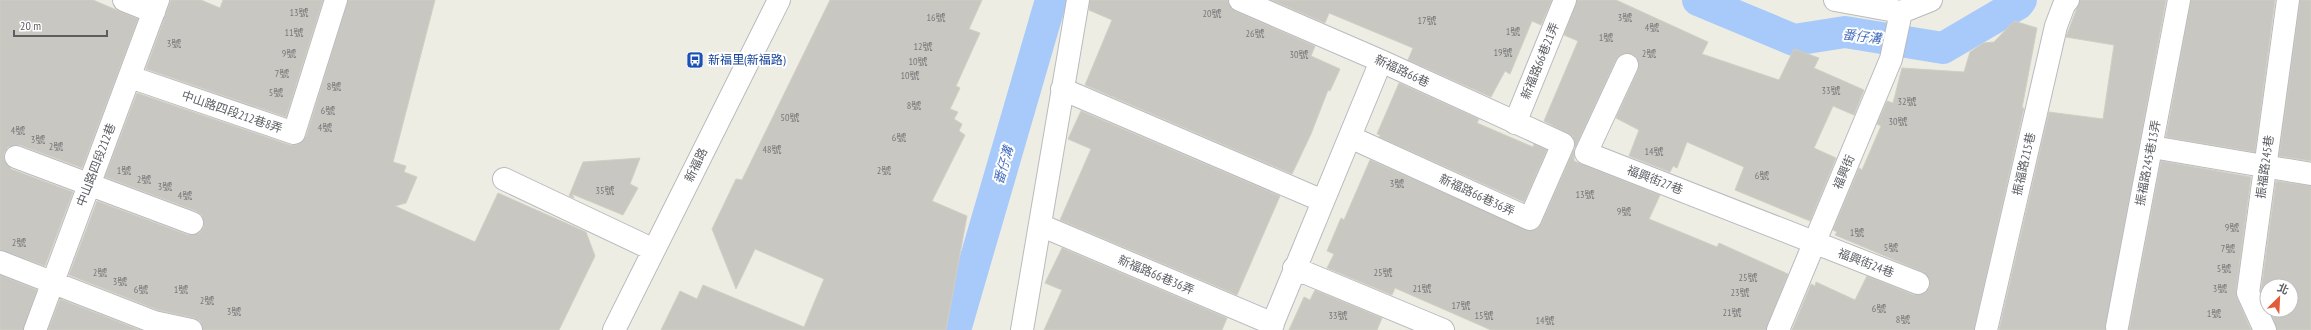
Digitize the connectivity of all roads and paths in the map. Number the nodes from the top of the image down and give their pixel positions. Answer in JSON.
{"nodes":[{"id":1,"x":124,"y":0,"type":"edge"},
{"id":2,"x":336,"y":0,"type":"edge"},
{"id":3,"x":779,"y":0,"type":"edge"},
{"id":4,"x":1078,"y":0,"type":"edge"},
{"id":5,"x":1240,"y":0,"type":"edge"},
{"id":6,"x":1565,"y":0,"type":"edge"},
{"id":7,"x":1835,"y":0,"type":"edge"},
{"id":8,"x":1931,"y":0,"type":"edge"},
{"id":9,"x":2068,"y":0,"type":"edge"},
{"id":10,"x":2179,"y":0,"type":"edge"},
{"id":11,"x":2288,"y":0,"type":"edge"},
{"id":12,"x":156,"y":6,"type":"edge"},
{"id":13,"x":1901,"y":12,"type":"junction"},
{"id":14,"x":1381,"y":61,"type":"junction"},
{"id":15,"x":1627,"y":66,"type":"dead end"},
{"id":16,"x":130,"y":77,"type":"junction"},
{"id":17,"x":1062,"y":89,"type":"junction"},
{"id":18,"x":1515,"y":123,"type":"junction"},
{"id":19,"x":1350,"y":137,"type":"junction"},
{"id":20,"x":1563,"y":144,"type":"joint"},
{"id":21,"x":2152,"y":147,"type":"junction"},
{"id":22,"x":16,"y":157,"type":"dead end"},
{"id":23,"x":2265,"y":166,"type":"junction"},
{"id":24,"x":2311,"y":174,"type":"edge"},
{"id":25,"x":504,"y":179,"type":"dead end"},
{"id":26,"x":88,"y":186,"type":"junction"},
{"id":27,"x":1323,"y":201,"type":"junction"},
{"id":28,"x":192,"y":223,"type":"dead end"},
{"id":29,"x":1040,"y":225,"type":"junction"},
{"id":30,"x":1814,"y":243,"type":"junction"},
{"id":31,"x":654,"y":250,"type":"junction"},
{"id":32,"x":0,"y":262,"type":"edge"},
{"id":33,"x":1294,"y":268,"type":"junction"},
{"id":34,"x":52,"y":282,"type":"junction"},
{"id":35,"x":1918,"y":283,"type":"dead end"},
{"id":36,"x":1271,"y":327,"type":"edge"},
{"id":37,"x":2117,"y":327,"type":"dead end"},
{"id":38,"x":35,"y":330,"type":"edge"},
{"id":39,"x":191,"y":330,"type":"edge"},
{"id":40,"x":614,"y":330,"type":"edge"},
{"id":41,"x":1022,"y":330,"type":"edge"},
{"id":42,"x":1443,"y":330,"type":"edge"},
{"id":43,"x":1778,"y":330,"type":"edge"},
{"id":44,"x":1986,"y":330,"type":"edge"},
{"id":45,"x":2266,"y":330,"type":"edge"}],
"edges":[{"from":1,"to":12,"type":"street"},
{"from":2,"to":16,"type":"street","name":"中山路四段212巷8弄"},
{"from":3,"to":31,"type":"street","name":"新福路"},
{"from":4,"to":17,"type":"street"},
{"from":5,"to":14,"type":"street","name":"新福路66巷"},
{"from":6,"to":18,"type":"street","name":"新福路66巷21弄"},
{"from":7,"to":13,"type":"street"},
{"from":8,"to":13,"type":"street"},
{"from":9,"to":44,"type":"street","name":"振福路215巷"},
{"from":10,"to":21,"type":"street","name":"振福路245巷13弄"},
{"from":11,"to":23,"type":"street","name":"振福路245巷"},
{"from":12,"to":16,"type":"street","name":"中山路四段212巷"},
{"from":13,"to":30,"type":"street","name":"福興街"},
{"from":14,"to":18,"type":"street","name":"新福路66巷"},
{"from":14,"to":19,"type":"street"},
{"from":15,"to":30,"type":"street","name":"福興街27巷"},
{"from":16,"to":26,"type":"street","name":"中山路四段212巷"},
{"from":17,"to":27,"type":"street"},
{"from":17,"to":29,"type":"street"},
{"from":18,"to":20,"type":"street","name":"新福路66巷"},
{"from":19,"to":20,"type":"street","name":"新福路66巷36弄"},
{"from":19,"to":27,"type":"street"},
{"from":21,"to":23,"type":"street"},
{"from":21,"to":37,"type":"street","name":"振福路245巷13弄"},
{"from":22,"to":26,"type":"street"},
{"from":23,"to":24,"type":"street"},
{"from":23,"to":45,"type":"street","name":"振福路245巷"},
{"from":25,"to":31,"type":"street"},
{"from":26,"to":28,"type":"street"},
{"from":26,"to":34,"type":"street","name":"中山路四段212巷"},
{"from":27,"to":33,"type":"street"},
{"from":29,"to":36,"type":"street","name":"新福路66巷36弄"},
{"from":29,"to":41,"type":"street"},
{"from":30,"to":35,"type":"street","name":"福興街24巷"},
{"from":30,"to":43,"type":"street","name":"福興街"},
{"from":31,"to":40,"type":"street","name":"新福路"},
{"from":32,"to":34,"type":"street"},
{"from":33,"to":36,"type":"street"},
{"from":33,"to":42,"type":"street"},
{"from":34,"to":38,"type":"street","name":"中山路四段212巷"},
{"from":34,"to":39,"type":"street"}]}
